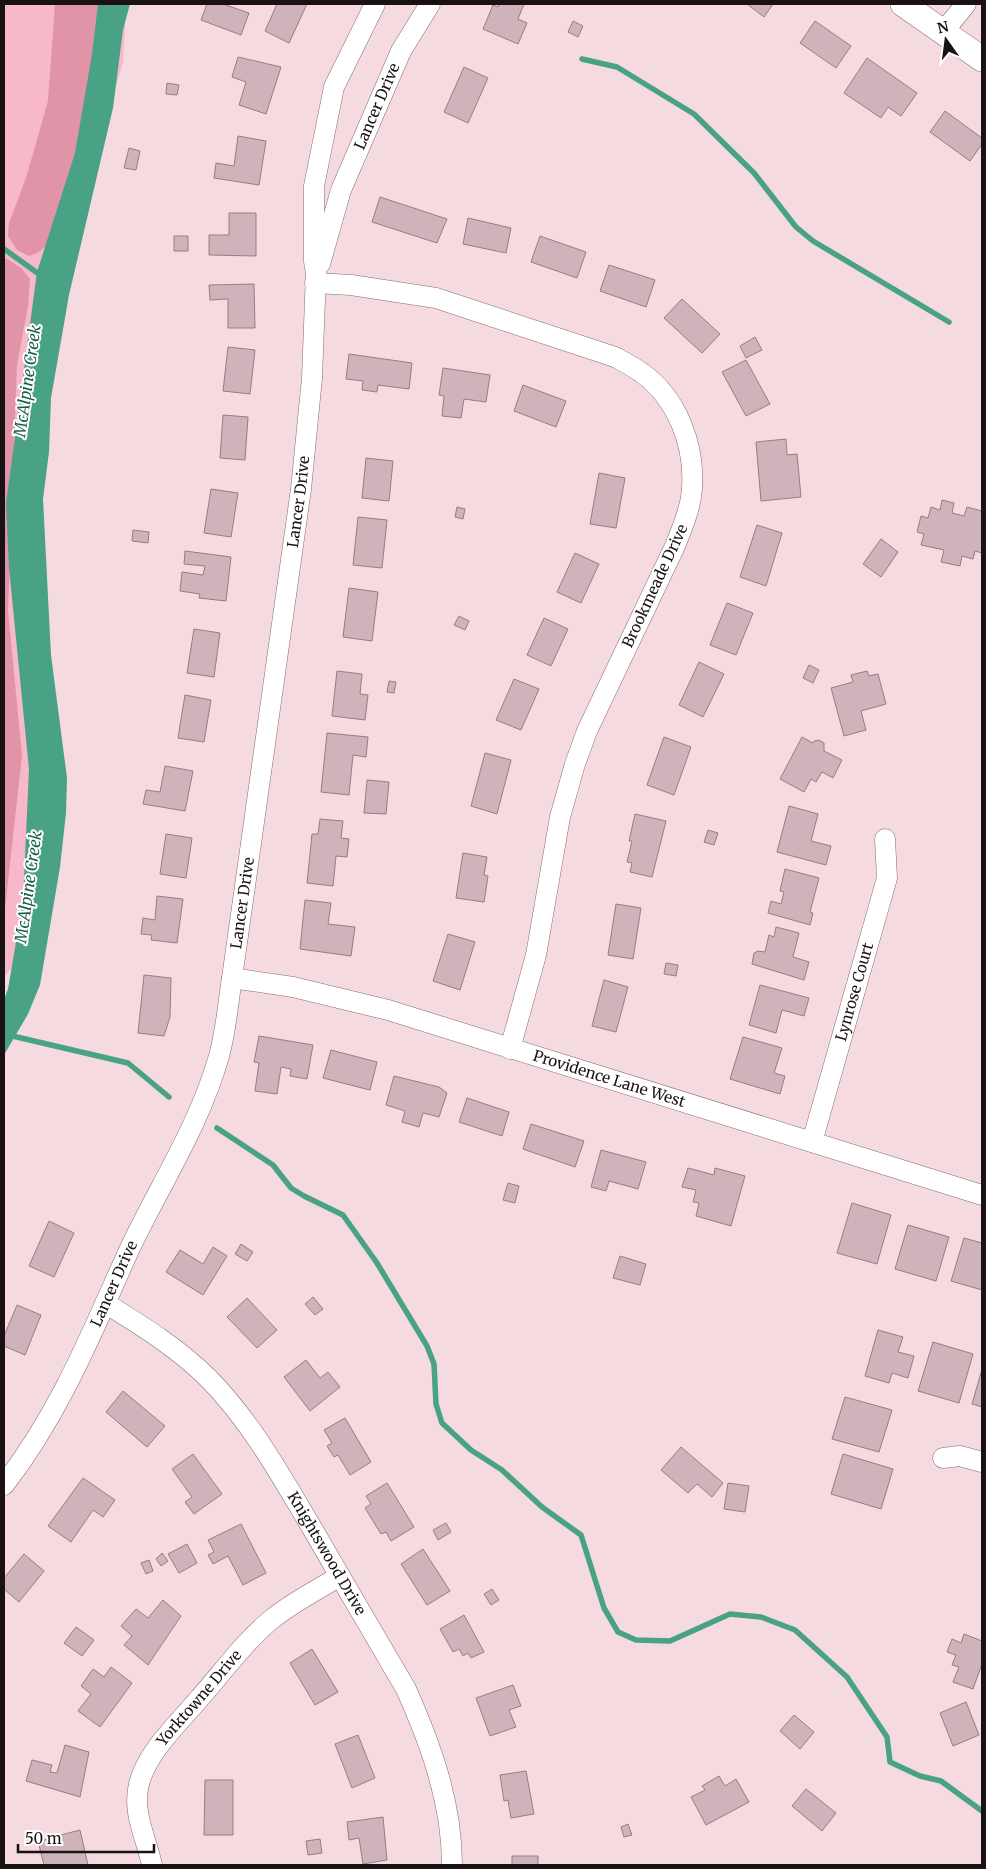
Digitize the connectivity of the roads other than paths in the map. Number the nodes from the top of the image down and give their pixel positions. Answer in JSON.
{"nodes":[{"id":1,"x":374,"y":4,"type":"edge"},
{"id":2,"x":430,"y":4,"type":"edge"},
{"id":3,"x":903,"y":4,"type":"edge"},
{"id":4,"x":965,"y":4,"type":"edge"},
{"id":5,"x":943,"y":32,"type":"junction"},
{"id":6,"x":982,"y":59,"type":"edge"},
{"id":7,"x":316,"y":278,"type":"junction"},
{"id":8,"x":886,"y":839,"type":"dead end"},
{"id":9,"x":232,"y":978,"type":"junction"},
{"id":10,"x":510,"y":1049,"type":"junction"},
{"id":11,"x":812,"y":1142,"type":"junction"},
{"id":12,"x":982,"y":1195,"type":"edge"},
{"id":13,"x":105,"y":1303,"type":"junction"},
{"id":14,"x":943,"y":1458,"type":"dead end"},
{"id":15,"x":982,"y":1462,"type":"edge"},
{"id":16,"x":4,"y":1484,"type":"edge"},
{"id":17,"x":340,"y":1576,"type":"junction"},
{"id":18,"x":152,"y":1865,"type":"edge"},
{"id":19,"x":452,"y":1865,"type":"edge"}],
"edges":[{"from":1,"to":7,"type":"street","name":"Lancer Drive"},
{"from":2,"to":7,"type":"street","name":"Lancer Drive"},
{"from":3,"to":5,"type":"street"},
{"from":4,"to":5,"type":"street"},
{"from":5,"to":6,"type":"street"},
{"from":7,"to":9,"type":"street","name":"Lancer Drive"},
{"from":7,"to":10,"type":"street","name":"Brookmeade Drive"},
{"from":8,"to":11,"type":"street","name":"Lynrose Court"},
{"from":9,"to":10,"type":"street","name":"Providence Lane West"},
{"from":9,"to":13,"type":"street","name":"Lancer Drive"},
{"from":10,"to":11,"type":"street","name":"Providence Lane West"},
{"from":11,"to":12,"type":"street","name":"Providence Lane West"},
{"from":13,"to":16,"type":"street","name":"Lancer Drive"},
{"from":13,"to":17,"type":"street","name":"Knightswood Drive"},
{"from":14,"to":15,"type":"street"},
{"from":17,"to":18,"type":"street","name":"Yorktowne Drive"},
{"from":17,"to":19,"type":"street","name":"Knightswood Drive"}]}
